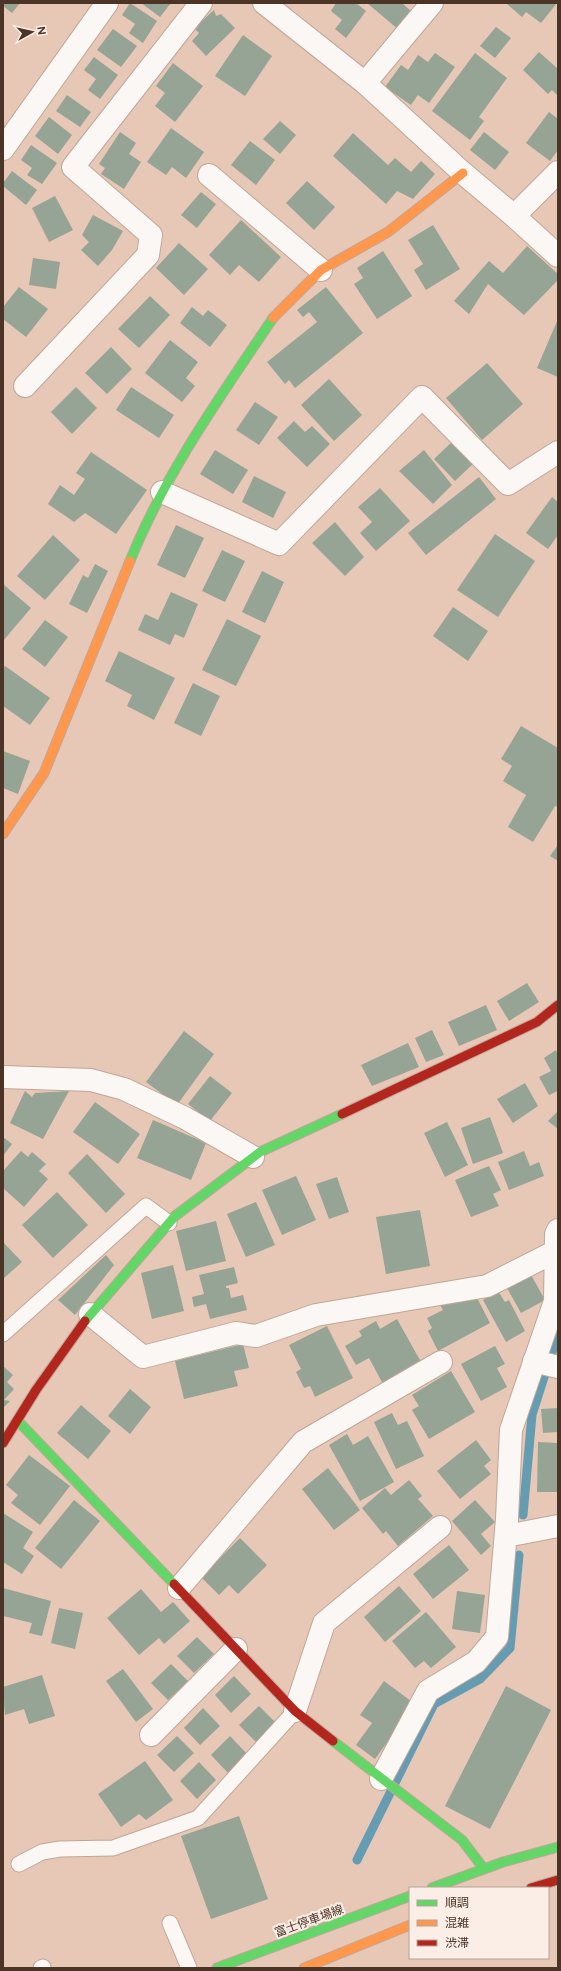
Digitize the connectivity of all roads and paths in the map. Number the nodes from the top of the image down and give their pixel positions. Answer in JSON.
{"nodes":[{"id":1,"x":107,"y":3,"type":"edge"},
{"id":2,"x":200,"y":3,"type":"edge"},
{"id":3,"x":264,"y":3,"type":"edge"},
{"id":4,"x":432,"y":3,"type":"edge"},
{"id":5,"x":365,"y":83,"type":"junction"},
{"id":6,"x":3,"y":149,"type":"edge"},
{"id":7,"x":558,"y":172,"type":"edge"},
{"id":8,"x":462,"y":173,"type":"junction"},
{"id":9,"x":209,"y":175,"type":"dead end"},
{"id":10,"x":514,"y":216,"type":"junction"},
{"id":11,"x":558,"y":256,"type":"edge"},
{"id":12,"x":321,"y":270,"type":"junction"},
{"id":13,"x":25,"y":386,"type":"dead end"},
{"id":14,"x":558,"y":452,"type":"edge"},
{"id":15,"x":162,"y":492,"type":"junction"},
{"id":16,"x":3,"y":834,"type":"edge"},
{"id":17,"x":558,"y":1005,"type":"edge"},
{"id":18,"x":3,"y":1077,"type":"edge"},
{"id":19,"x":253,"y":1157,"type":"junction"},
{"id":20,"x":169,"y":1223,"type":"junction"},
{"id":21,"x":557,"y":1240,"type":"edge"},
{"id":22,"x":90,"y":1314,"type":"junction"},
{"id":23,"x":3,"y":1334,"type":"edge"},
{"id":24,"x":442,"y":1362,"type":"dead end"},
{"id":25,"x":544,"y":1363,"type":"edge"},
{"id":26,"x":18,"y":1421,"type":"junction"},
{"id":27,"x":3,"y":1443,"type":"edge"},
{"id":28,"x":558,"y":1526,"type":"edge"},
{"id":29,"x":440,"y":1527,"type":"dead end"},
{"id":30,"x":506,"y":1536,"type":"junction"},
{"id":31,"x":179,"y":1588,"type":"junction"},
{"id":32,"x":236,"y":1649,"type":"junction"},
{"id":33,"x":295,"y":1711,"type":"junction"},
{"id":34,"x":151,"y":1735,"type":"dead end"},
{"id":35,"x":381,"y":1779,"type":"junction"},
{"id":36,"x":558,"y":1848,"type":"edge"},
{"id":37,"x":19,"y":1864,"type":"dead end"},
{"id":38,"x":484,"y":1869,"type":"junction"},
{"id":39,"x":558,"y":1880,"type":"edge"},
{"id":40,"x":435,"y":1887,"type":"edge"},
{"id":41,"x":534,"y":1887,"type":"edge"},
{"id":42,"x":409,"y":1896,"type":"edge"},
{"id":43,"x":170,"y":1923,"type":"dead end"},
{"id":44,"x":409,"y":1925,"type":"edge"},
{"id":45,"x":189,"y":1968,"type":"edge"},
{"id":46,"x":217,"y":1968,"type":"edge"},
{"id":47,"x":304,"y":1968,"type":"edge"}],
"edges":[{"from":1,"to":6,"type":"street"},
{"from":2,"to":13,"type":"street"},
{"from":3,"to":5,"type":"street"},
{"from":4,"to":5,"type":"street"},
{"from":5,"to":8,"type":"street"},
{"from":7,"to":10,"type":"street"},
{"from":8,"to":10,"type":"street"},
{"from":8,"to":12,"type":"street"},
{"from":9,"to":12,"type":"street"},
{"from":10,"to":11,"type":"street"},
{"from":12,"to":15,"type":"street"},
{"from":14,"to":15,"type":"street"},
{"from":15,"to":16,"type":"street"},
{"from":17,"to":19,"type":"street"},
{"from":18,"to":19,"type":"street"},
{"from":19,"to":20,"type":"street"},
{"from":20,"to":22,"type":"street"},
{"from":20,"to":23,"type":"lane"},
{"from":21,"to":22,"type":"street"},
{"from":21,"to":25,"type":"street"},
{"from":22,"to":26,"type":"street"},
{"from":24,"to":31,"type":"street"},
{"from":25,"to":30,"type":"street"},
{"from":26,"to":27,"type":"street"},
{"from":26,"to":31,"type":"street"},
{"from":28,"to":30,"type":"street"},
{"from":29,"to":33,"type":"street"},
{"from":30,"to":35,"type":"street"},
{"from":31,"to":32,"type":"street"},
{"from":32,"to":33,"type":"street"},
{"from":32,"to":34,"type":"street"},
{"from":33,"to":35,"type":"street"},
{"from":33,"to":37,"type":"lane"},
{"from":35,"to":38,"type":"street"},
{"from":36,"to":38,"type":"street"},
{"from":38,"to":40,"type":"street"},
{"from":39,"to":41,"type":"street"},
{"from":42,"to":46,"type":"street","name":"富士停車場線"},
{"from":43,"to":45,"type":"lane"},
{"from":44,"to":47,"type":"street"}]}
